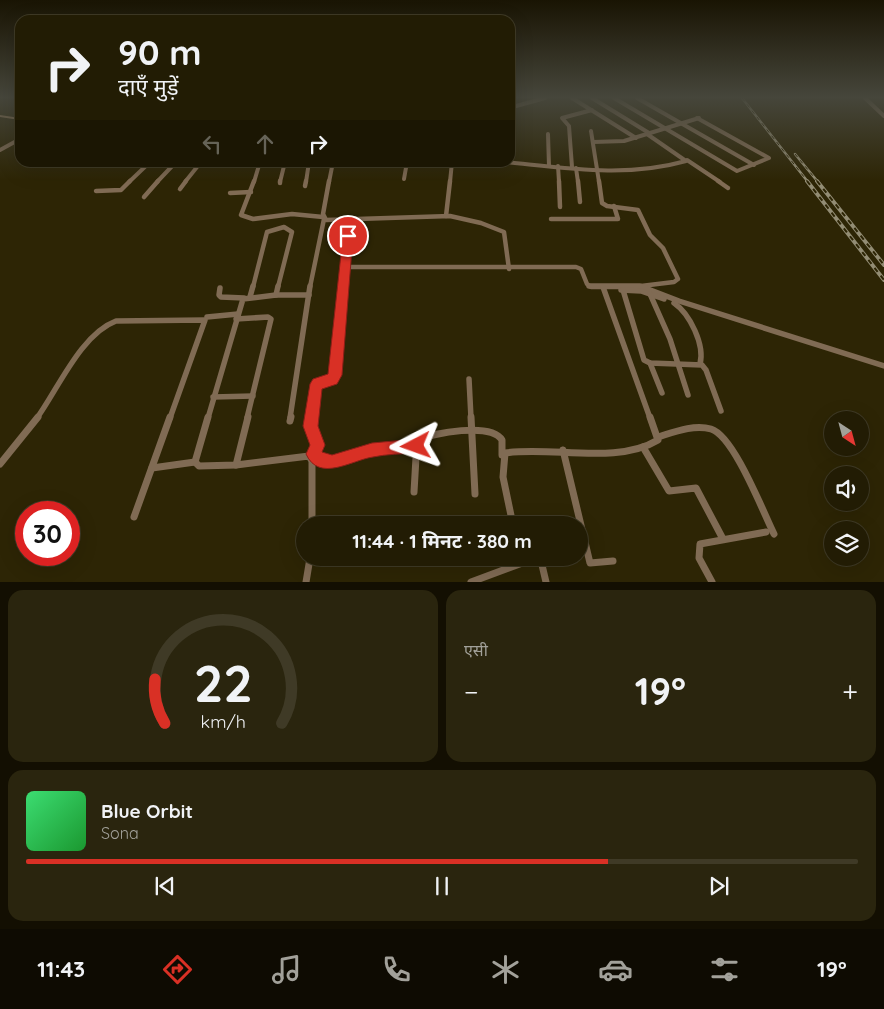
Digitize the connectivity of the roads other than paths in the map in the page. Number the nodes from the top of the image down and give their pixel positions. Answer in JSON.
{"nodes":[{"id":1,"x":569,"y":125,"type":"edge"},
{"id":2,"x":616,"y":125,"type":"edge"},
{"id":3,"x":634,"y":125,"type":"edge"},
{"id":4,"x":659,"y":125,"type":"edge"},
{"id":5,"x":674,"y":125,"type":"edge"},
{"id":6,"x":685,"y":125,"type":"edge"},
{"id":7,"x":713,"y":125,"type":"edge"},
{"id":8,"x":664,"y":128,"type":"junction"},
{"id":9,"x":592,"y":130,"type":"dead end"},
{"id":10,"x":548,"y":134,"type":"dead end"},
{"id":11,"x":648,"y":134,"type":"junction"},
{"id":12,"x":636,"y":138,"type":"junction"},
{"id":13,"x":15,"y":142,"type":"edge"},
{"id":14,"x":593,"y":142,"type":"junction"},
{"id":15,"x":0,"y":150,"type":"edge"},
{"id":16,"x":687,"y":160,"type":"junction"},
{"id":17,"x":515,"y":163,"type":"edge"},
{"id":18,"x":754,"y":165,"type":"junction"},
{"id":19,"x":549,"y":166,"type":"junction"},
{"id":20,"x":558,"y":166,"type":"junction"},
{"id":21,"x":145,"y":167,"type":"edge"},
{"id":22,"x":171,"y":167,"type":"edge"},
{"id":23,"x":197,"y":167,"type":"edge"},
{"id":24,"x":258,"y":167,"type":"edge"},
{"id":25,"x":283,"y":167,"type":"edge"},
{"id":26,"x":308,"y":167,"type":"edge"},
{"id":27,"x":332,"y":167,"type":"edge"},
{"id":28,"x":406,"y":167,"type":"edge"},
{"id":29,"x":451,"y":167,"type":"edge"},
{"id":30,"x":574,"y":168,"type":"junction"},
{"id":31,"x":597,"y":169,"type":"junction"},
{"id":32,"x":404,"y":179,"type":"dead end"},
{"id":33,"x":280,"y":183,"type":"dead end"},
{"id":34,"x":305,"y":186,"type":"dead end"},
{"id":35,"x":728,"y":188,"type":"dead end"},
{"id":36,"x":180,"y":189,"type":"dead end"},
{"id":37,"x":96,"y":191,"type":"dead end"},
{"id":38,"x":230,"y":192,"type":"dead end"},
{"id":39,"x":251,"y":192,"type":"junction"},
{"id":40,"x":144,"y":197,"type":"dead end"},
{"id":41,"x":580,"y":202,"type":"dead end"},
{"id":42,"x":614,"y":206,"type":"junction"},
{"id":43,"x":560,"y":207,"type":"dead end"},
{"id":44,"x":446,"y":216,"type":"junction"},
{"id":45,"x":324,"y":218,"type":"junction"},
{"id":46,"x":551,"y":219,"type":"dead end"},
{"id":47,"x":350,"y":220,"type":"junction"},
{"id":48,"x":345,"y":267,"type":"junction"},
{"id":49,"x":509,"y":268,"type":"junction"},
{"id":50,"x":640,"y":286,"type":"junction"},
{"id":51,"x":606,"y":287,"type":"junction"},
{"id":52,"x":220,"y":288,"type":"dead end"},
{"id":53,"x":623,"y":290,"type":"junction"},
{"id":54,"x":650,"y":294,"type":"junction"},
{"id":55,"x":276,"y":295,"type":"junction"},
{"id":56,"x":309,"y":295,"type":"junction"},
{"id":57,"x":247,"y":297,"type":"junction"},
{"id":58,"x":237,"y":316,"type":"junction"},
{"id":59,"x":207,"y":317,"type":"dead end"},
{"id":60,"x":650,"y":363,"type":"junction"},
{"id":61,"x":678,"y":364,"type":"junction"},
{"id":62,"x":700,"y":364,"type":"junction"},
{"id":63,"x":884,"y":366,"type":"edge"},
{"id":64,"x":469,"y":379,"type":"dead end"},
{"id":65,"x":662,"y":394,"type":"dead end"},
{"id":66,"x":688,"y":395,"type":"dead end"},
{"id":67,"x":253,"y":396,"type":"junction"},
{"id":68,"x":213,"y":397,"type":"junction"},
{"id":69,"x":721,"y":411,"type":"dead end"},
{"id":70,"x":290,"y":421,"type":"dead end"},
{"id":71,"x":471,"y":432,"type":"junction"},
{"id":72,"x":658,"y":437,"type":"junction"},
{"id":73,"x":416,"y":446,"type":"junction"},
{"id":74,"x":643,"y":447,"type":"junction"},
{"id":75,"x":563,"y":450,"type":"junction"},
{"id":76,"x":312,"y":455,"type":"junction"},
{"id":77,"x":502,"y":456,"type":"junction"},
{"id":78,"x":195,"y":462,"type":"junction"},
{"id":79,"x":0,"y":464,"type":"edge"},
{"id":80,"x":236,"y":465,"type":"junction"},
{"id":81,"x":152,"y":468,"type":"junction"},
{"id":82,"x":414,"y":492,"type":"dead end"},
{"id":83,"x":475,"y":494,"type":"dead end"},
{"id":84,"x":312,"y":516,"type":"edge"},
{"id":85,"x":511,"y":516,"type":"edge"},
{"id":86,"x":134,"y":517,"type":"dead end"},
{"id":87,"x":723,"y":539,"type":"junction"},
{"id":88,"x":613,"y":561,"type":"dead end"},
{"id":89,"x":309,"y":566,"type":"edge"},
{"id":90,"x":514,"y":566,"type":"edge"},
{"id":91,"x":542,"y":566,"type":"edge"},
{"id":92,"x":306,"y":582,"type":"edge"},
{"id":93,"x":471,"y":582,"type":"edge"},
{"id":94,"x":546,"y":582,"type":"edge"},
{"id":95,"x":712,"y":582,"type":"edge"}],
"edges":[{"from":1,"to":30,"type":"street"},
{"from":2,"to":12,"type":"street"},
{"from":3,"to":11,"type":"street"},
{"from":4,"to":8,"type":"street"},
{"from":5,"to":8,"type":"street"},
{"from":6,"to":18,"type":"street"},
{"from":7,"to":18,"type":"street"},
{"from":8,"to":11,"type":"street"},
{"from":8,"to":18,"type":"street"},
{"from":9,"to":14,"type":"street"},
{"from":10,"to":19,"type":"street"},
{"from":11,"to":12,"type":"street"},
{"from":11,"to":16,"type":"street"},
{"from":12,"to":14,"type":"street"},
{"from":13,"to":15,"type":"street"},
{"from":14,"to":31,"type":"street"},
{"from":16,"to":31,"type":"street"},
{"from":16,"to":35,"type":"street"},
{"from":17,"to":19,"type":"street"},
{"from":19,"to":20,"type":"street"},
{"from":20,"to":30,"type":"street"},
{"from":20,"to":43,"type":"street"},
{"from":21,"to":37,"type":"street"},
{"from":22,"to":40,"type":"street"},
{"from":23,"to":36,"type":"street"},
{"from":24,"to":39,"type":"street"},
{"from":25,"to":33,"type":"street"},
{"from":26,"to":34,"type":"street"},
{"from":27,"to":45,"type":"street"},
{"from":28,"to":32,"type":"street"},
{"from":29,"to":44,"type":"street"},
{"from":30,"to":31,"type":"street"},
{"from":30,"to":41,"type":"street"},
{"from":31,"to":42,"type":"street"},
{"from":38,"to":39,"type":"street"},
{"from":39,"to":45,"type":"street"},
{"from":42,"to":46,"type":"street"},
{"from":42,"to":50,"type":"street"},
{"from":44,"to":47,"type":"street"},
{"from":44,"to":49,"type":"street"},
{"from":45,"to":47,"type":"street"},
{"from":45,"to":56,"type":"street"},
{"from":47,"to":48,"type":"street"},
{"from":48,"to":49,"type":"street"},
{"from":48,"to":76,"type":"street"},
{"from":49,"to":51,"type":"street"},
{"from":50,"to":51,"type":"street"},
{"from":50,"to":63,"type":"street"},
{"from":51,"to":53,"type":"street"},
{"from":51,"to":72,"type":"street"},
{"from":52,"to":57,"type":"street"},
{"from":53,"to":54,"type":"street"},
{"from":53,"to":60,"type":"street"},
{"from":54,"to":61,"type":"street"},
{"from":54,"to":62,"type":"street"},
{"from":55,"to":56,"type":"street"},
{"from":55,"to":57,"type":"street"},
{"from":55,"to":57,"type":"street"},
{"from":56,"to":70,"type":"street"},
{"from":57,"to":58,"type":"street"},
{"from":58,"to":59,"type":"street"},
{"from":58,"to":67,"type":"street"},
{"from":58,"to":68,"type":"street"},
{"from":60,"to":61,"type":"street"},
{"from":60,"to":65,"type":"street"},
{"from":61,"to":62,"type":"street"},
{"from":61,"to":66,"type":"street"},
{"from":62,"to":69,"type":"street"},
{"from":64,"to":71,"type":"street"},
{"from":67,"to":68,"type":"street"},
{"from":67,"to":80,"type":"street"},
{"from":68,"to":78,"type":"street"},
{"from":71,"to":73,"type":"street"},
{"from":71,"to":77,"type":"street"},
{"from":71,"to":83,"type":"street"},
{"from":72,"to":74,"type":"street"},
{"from":72,"to":87,"type":"street"},
{"from":73,"to":76,"type":"street"},
{"from":73,"to":82,"type":"street"},
{"from":74,"to":75,"type":"street"},
{"from":74,"to":87,"type":"street"},
{"from":75,"to":77,"type":"street"},
{"from":75,"to":88,"type":"street"},
{"from":76,"to":80,"type":"street"},
{"from":76,"to":84,"type":"street"},
{"from":77,"to":85,"type":"street"},
{"from":78,"to":80,"type":"street"},
{"from":78,"to":81,"type":"street"},
{"from":79,"to":81,"type":"street"},
{"from":81,"to":86,"type":"street"},
{"from":87,"to":95,"type":"street"},
{"from":89,"to":92,"type":"street"},
{"from":90,"to":93,"type":"street"},
{"from":91,"to":94,"type":"street"}]}
